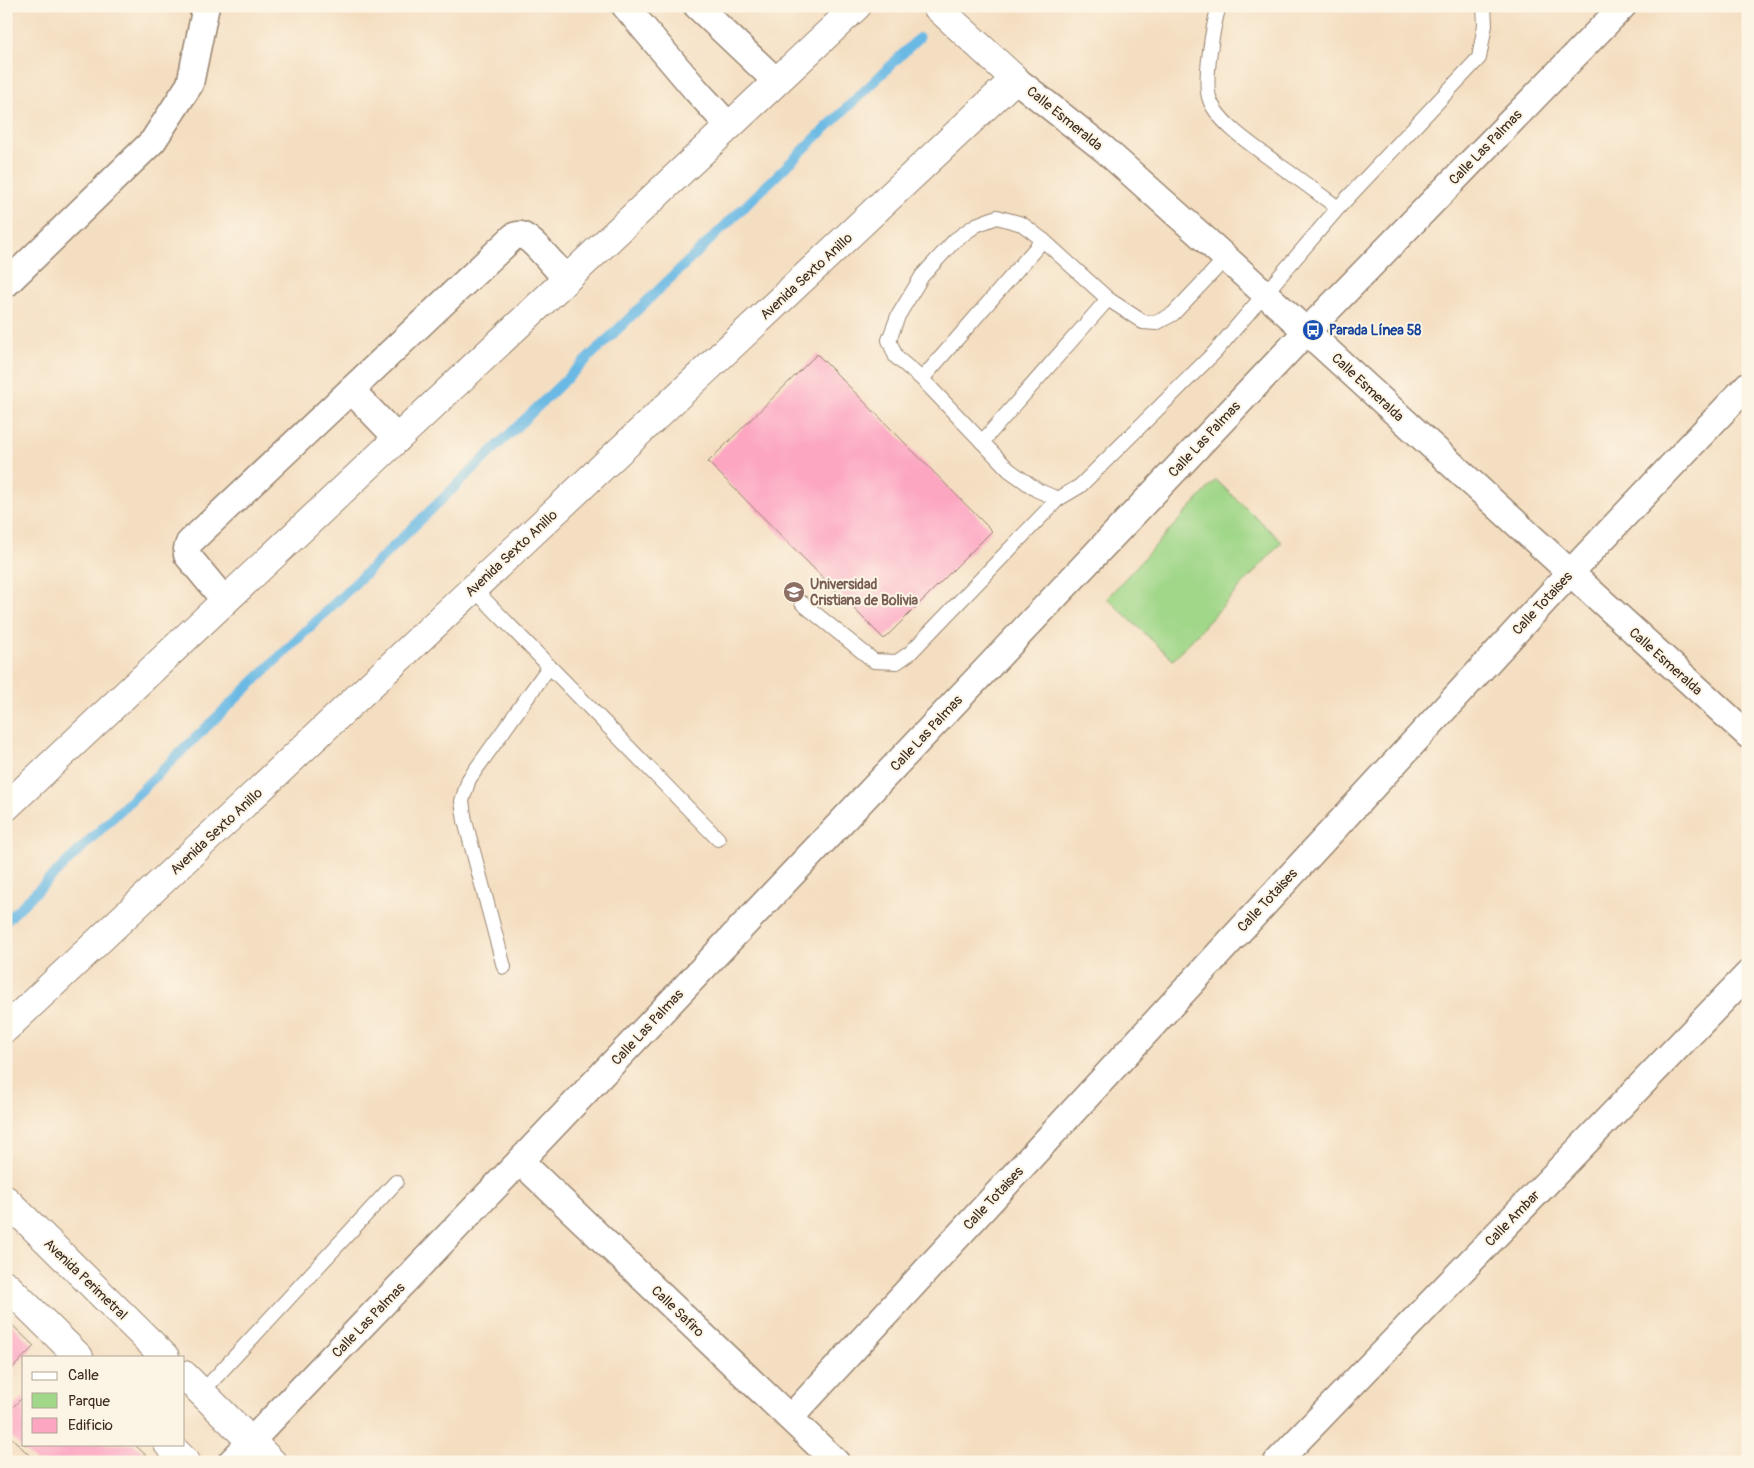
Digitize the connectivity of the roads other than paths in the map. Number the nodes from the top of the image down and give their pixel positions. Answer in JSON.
{"nodes":[{"id":1,"x":206,"y":6,"type":"edge"},
{"id":2,"x":625,"y":6,"type":"edge"},
{"id":3,"x":697,"y":6,"type":"edge"},
{"id":4,"x":857,"y":6,"type":"edge"},
{"id":5,"x":936,"y":6,"type":"edge"},
{"id":6,"x":1219,"y":6,"type":"edge"},
{"id":7,"x":1484,"y":6,"type":"edge"},
{"id":8,"x":1623,"y":6,"type":"edge"},
{"id":9,"x":1015,"y":79,"type":"junction"},
{"id":10,"x":776,"y":81,"type":"junction"},
{"id":11,"x":729,"y":126,"type":"junction"},
{"id":12,"x":1338,"y":208,"type":"junction"},
{"id":13,"x":1043,"y":240,"type":"junction"},
{"id":14,"x":1226,"y":258,"type":"junction"},
{"id":15,"x":566,"y":279,"type":"junction"},
{"id":16,"x":6,"y":284,"type":"edge"},
{"id":17,"x":1265,"y":293,"type":"junction"},
{"id":18,"x":1108,"y":298,"type":"junction"},
{"id":19,"x":1307,"y":331,"type":"junction"},
{"id":20,"x":922,"y":379,"type":"junction"},
{"id":21,"x":1748,"y":385,"type":"edge"},
{"id":22,"x":351,"y":390,"type":"junction"},
{"id":23,"x":398,"y":439,"type":"junction"},
{"id":24,"x":982,"y":442,"type":"junction"},
{"id":25,"x":1058,"y":499,"type":"junction"},
{"id":26,"x":1570,"y":573,"type":"junction"},
{"id":27,"x":474,"y":589,"type":"junction"},
{"id":28,"x":225,"y":601,"type":"junction"},
{"id":29,"x":802,"y":603,"type":"dead end"},
{"id":30,"x":550,"y":667,"type":"junction"},
{"id":31,"x":1748,"y":736,"type":"edge"},
{"id":32,"x":6,"y":807,"type":"edge"},
{"id":33,"x":718,"y":840,"type":"dead end"},
{"id":34,"x":504,"y":967,"type":"dead end"},
{"id":35,"x":1748,"y":974,"type":"edge"},
{"id":36,"x":6,"y":1028,"type":"edge"},
{"id":37,"x":520,"y":1160,"type":"junction"},
{"id":38,"x":396,"y":1182,"type":"dead end"},
{"id":39,"x":6,"y":1200,"type":"edge"},
{"id":40,"x":6,"y":1285,"type":"edge"},
{"id":41,"x":78,"y":1356,"type":"edge"},
{"id":42,"x":164,"y":1356,"type":"edge"},
{"id":43,"x":193,"y":1384,"type":"edge"},
{"id":44,"x":790,"y":1418,"type":"junction"},
{"id":45,"x":251,"y":1441,"type":"junction"},
{"id":46,"x":170,"y":1446,"type":"edge"},
{"id":47,"x":186,"y":1462,"type":"edge"},
{"id":48,"x":231,"y":1462,"type":"edge"},
{"id":49,"x":272,"y":1462,"type":"edge"},
{"id":50,"x":836,"y":1462,"type":"edge"},
{"id":51,"x":1277,"y":1462,"type":"edge"}],
"edges":[{"from":1,"to":16,"type":"street"},
{"from":2,"to":11,"type":"street"},
{"from":3,"to":10,"type":"street"},
{"from":4,"to":10,"type":"street"},
{"from":5,"to":9,"type":"street","name":"Calle Esmeralda"},
{"from":6,"to":12,"type":"lane"},
{"from":7,"to":12,"type":"lane"},
{"from":8,"to":19,"type":"street","name":"Calle Las Palmas"},
{"from":9,"to":14,"type":"street","name":"Calle Esmeralda"},
{"from":9,"to":27,"type":"street","name":"Avenida Sexto Anillo"},
{"from":10,"to":11,"type":"street"},
{"from":11,"to":15,"type":"street"},
{"from":12,"to":17,"type":"lane"},
{"from":13,"to":18,"type":"lane"},
{"from":13,"to":20,"type":"lane"},
{"from":13,"to":20,"type":"lane"},
{"from":14,"to":17,"type":"street","name":"Calle Esmeralda"},
{"from":14,"to":18,"type":"lane"},
{"from":15,"to":22,"type":"street"},
{"from":15,"to":23,"type":"street"},
{"from":17,"to":19,"type":"street","name":"Calle Esmeralda"},
{"from":17,"to":25,"type":"lane"},
{"from":18,"to":24,"type":"lane"},
{"from":19,"to":26,"type":"street","name":"Calle Esmeralda"},
{"from":19,"to":37,"type":"street","name":"Calle Las Palmas"},
{"from":20,"to":24,"type":"lane"},
{"from":21,"to":26,"type":"street","name":"Calle Totaises"},
{"from":22,"to":23,"type":"street"},
{"from":22,"to":28,"type":"street"},
{"from":23,"to":28,"type":"street"},
{"from":24,"to":25,"type":"lane"},
{"from":25,"to":29,"type":"lane"},
{"from":26,"to":31,"type":"street","name":"Calle Esmeralda"},
{"from":26,"to":44,"type":"street","name":"Calle Totaises"},
{"from":27,"to":30,"type":"lane"},
{"from":27,"to":36,"type":"street","name":"Avenida Sexto Anillo"},
{"from":28,"to":32,"type":"street"},
{"from":30,"to":33,"type":"lane"},
{"from":30,"to":34,"type":"lane"},
{"from":35,"to":51,"type":"street","name":"Calle Ambar"},
{"from":37,"to":44,"type":"street","name":"Calle Safiro"},
{"from":37,"to":45,"type":"street","name":"Calle Las Palmas"},
{"from":38,"to":43,"type":"lane"},
{"from":39,"to":42,"type":"street","name":"Avenida Perimetral"},
{"from":40,"to":41,"type":"street"},
{"from":43,"to":45,"type":"street"},
{"from":44,"to":50,"type":"street","name":"Calle Safiro"},
{"from":45,"to":48,"type":"street","name":"Calle Las Palmas"},
{"from":45,"to":49,"type":"street"},
{"from":46,"to":47,"type":"street"}]}
